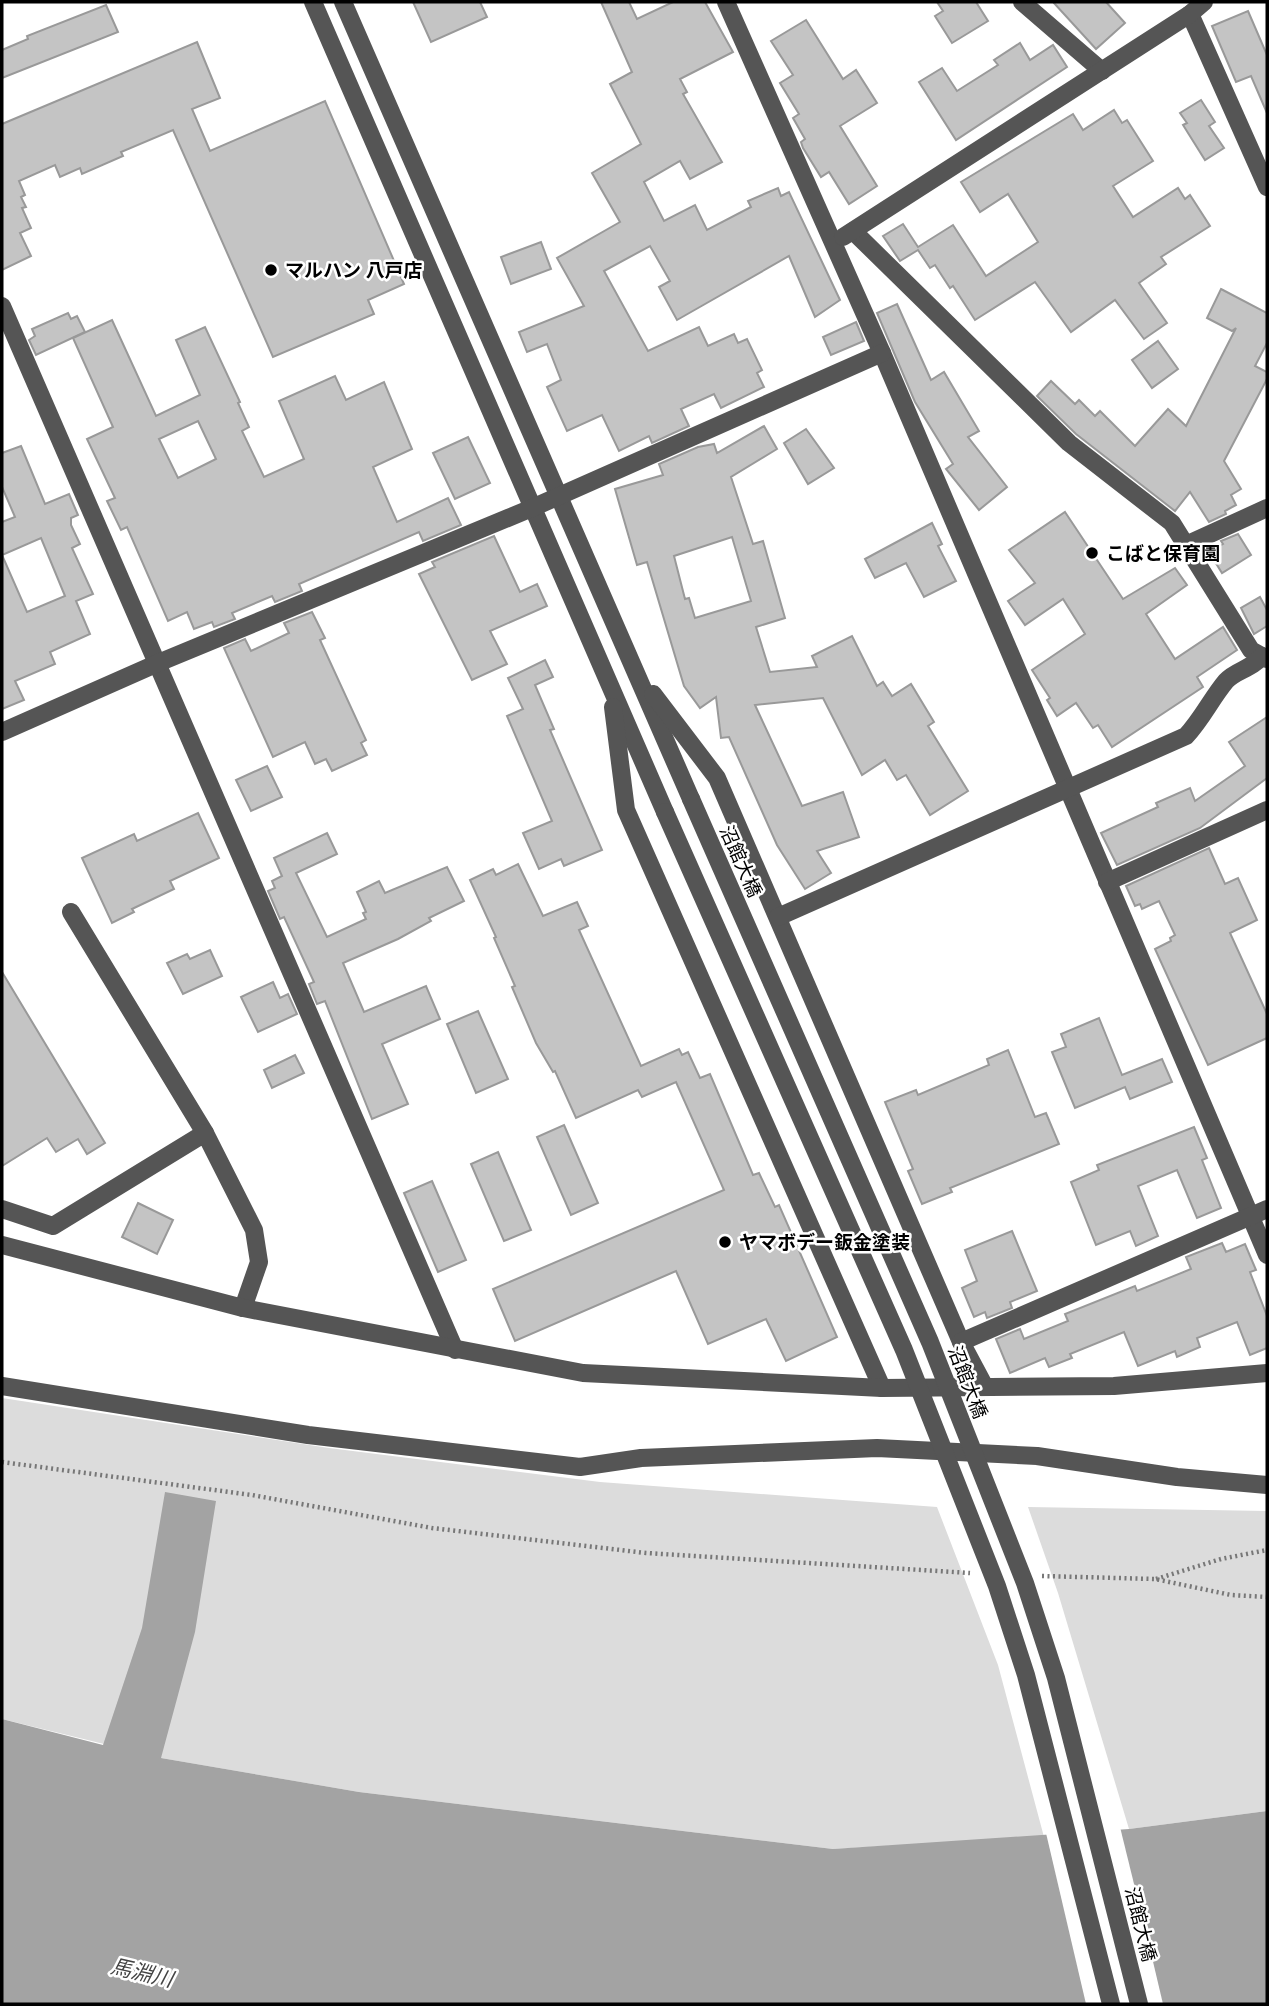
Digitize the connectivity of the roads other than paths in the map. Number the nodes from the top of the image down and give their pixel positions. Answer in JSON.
{"nodes":[{"id":1,"x":313,"y":2,"type":"edge"},
{"id":2,"x":343,"y":2,"type":"edge"},
{"id":3,"x":726,"y":2,"type":"edge"},
{"id":4,"x":1022,"y":2,"type":"edge"},
{"id":5,"x":1197,"y":8,"type":"edge"},
{"id":6,"x":1102,"y":71,"type":"junction"},
{"id":7,"x":1267,"y":187,"type":"edge"},
{"id":8,"x":853,"y":232,"type":"junction"},
{"id":9,"x":833,"y":242,"type":"junction"},
{"id":10,"x":2,"y":306,"type":"edge"},
{"id":11,"x":882,"y":352,"type":"junction"},
{"id":12,"x":557,"y":497,"type":"junction"},
{"id":13,"x":532,"y":508,"type":"junction"},
{"id":14,"x":1267,"y":508,"type":"edge"},
{"id":15,"x":1186,"y":545,"type":"junction"},
{"id":16,"x":1265,"y":657,"type":"edge"},
{"id":17,"x":158,"y":663,"type":"junction"},
{"id":18,"x":634,"y":669,"type":"junction"},
{"id":19,"x":610,"y":685,"type":"junction"},
{"id":20,"x":2,"y":732,"type":"edge"},
{"id":21,"x":1068,"y":791,"type":"junction"},
{"id":22,"x":1267,"y":810,"type":"edge"},
{"id":23,"x":1107,"y":882,"type":"junction"},
{"id":24,"x":71,"y":912,"type":"dead end"},
{"id":25,"x":778,"y":917,"type":"junction"},
{"id":26,"x":205,"y":1133,"type":"junction"},
{"id":27,"x":2,"y":1209,"type":"edge"},
{"id":28,"x":1259,"y":1212,"type":"edge"},
{"id":29,"x":2,"y":1245,"type":"edge"},
{"id":30,"x":1267,"y":1255,"type":"edge"},
{"id":31,"x":243,"y":1308,"type":"junction"},
{"id":32,"x":961,"y":1342,"type":"junction"},
{"id":33,"x":455,"y":1350,"type":"junction"},
{"id":34,"x":1267,"y":1373,"type":"edge"},
{"id":35,"x":2,"y":1386,"type":"edge"},
{"id":36,"x":985,"y":1387,"type":"junction"},
{"id":37,"x":882,"y":1388,"type":"junction"},
{"id":38,"x":1267,"y":1485,"type":"edge"},
{"id":39,"x":1111,"y":2004,"type":"edge"},
{"id":40,"x":1139,"y":2004,"type":"edge"}],
"edges":[{"from":1,"to":13,"type":"street"},
{"from":2,"to":12,"type":"street"},
{"from":3,"to":9,"type":"street"},
{"from":4,"to":6,"type":"street"},
{"from":5,"to":6,"type":"street"},
{"from":5,"to":7,"type":"street"},
{"from":6,"to":8,"type":"street"},
{"from":8,"to":9,"type":"street"},
{"from":8,"to":15,"type":"street"},
{"from":9,"to":11,"type":"street"},
{"from":10,"to":17,"type":"street"},
{"from":11,"to":12,"type":"street"},
{"from":11,"to":21,"type":"street"},
{"from":12,"to":13,"type":"street"},
{"from":12,"to":18,"type":"street"},
{"from":13,"to":17,"type":"street"},
{"from":13,"to":19,"type":"street"},
{"from":14,"to":15,"type":"street"},
{"from":15,"to":16,"type":"street"},
{"from":16,"to":21,"type":"street"},
{"from":17,"to":20,"type":"street"},
{"from":17,"to":33,"type":"street"},
{"from":18,"to":25,"type":"street"},
{"from":18,"to":40,"type":"street","name":"沼館大橋","bridge":true},
{"from":19,"to":37,"type":"street"},
{"from":19,"to":39,"type":"street","bridge":true},
{"from":21,"to":23,"type":"street"},
{"from":21,"to":25,"type":"street"},
{"from":22,"to":23,"type":"street"},
{"from":23,"to":28,"type":"street"},
{"from":24,"to":26,"type":"street"},
{"from":25,"to":32,"type":"street"},
{"from":26,"to":27,"type":"street"},
{"from":26,"to":31,"type":"street"},
{"from":28,"to":30,"type":"street"},
{"from":28,"to":32,"type":"street"},
{"from":29,"to":31,"type":"street"},
{"from":31,"to":33,"type":"street"},
{"from":32,"to":36,"type":"street"},
{"from":33,"to":37,"type":"street"},
{"from":34,"to":36,"type":"street"},
{"from":35,"to":38,"type":"street"},
{"from":36,"to":37,"type":"street"}]}
